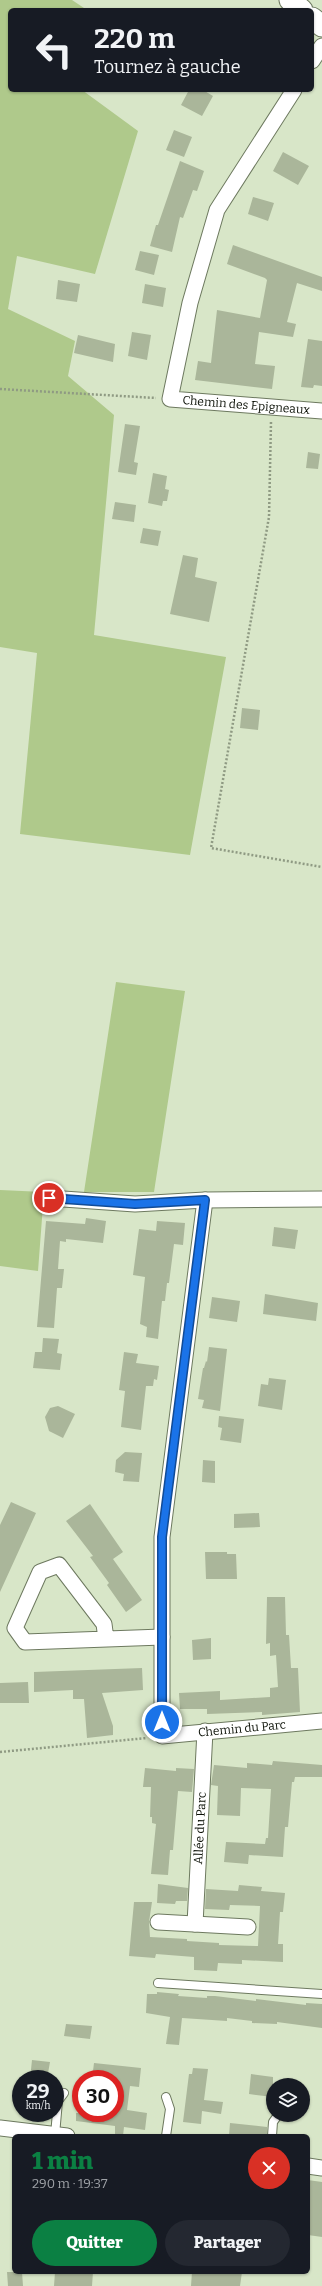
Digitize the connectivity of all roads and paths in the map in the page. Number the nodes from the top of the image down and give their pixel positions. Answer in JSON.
{"nodes":[{"id":1,"x":290,"y":0,"type":"edge"},
{"id":2,"x":300,"y":8,"type":"edge"},
{"id":3,"x":314,"y":20,"type":"edge"},
{"id":4,"x":322,"y":26,"type":"edge"},
{"id":5,"x":322,"y":46,"type":"edge"},
{"id":6,"x":314,"y":59,"type":"edge"},
{"id":7,"x":293,"y":92,"type":"edge"},
{"id":8,"x":0,"y":388,"type":"edge"},
{"id":9,"x":170,"y":399,"type":"junction"},
{"id":10,"x":271,"y":407,"type":"junction"},
{"id":11,"x":322,"y":411,"type":"edge"},
{"id":12,"x":322,"y":867,"type":"edge"},
{"id":13,"x":49,"y":1198,"type":"dead end"},
{"id":14,"x":322,"y":1199,"type":"edge"},
{"id":15,"x":205,"y":1200,"type":"junction"},
{"id":16,"x":162,"y":1636,"type":"junction"},
{"id":17,"x":106,"y":1639,"type":"junction"},
{"id":18,"x":322,"y":1722,"type":"edge"},
{"id":19,"x":205,"y":1731,"type":"junction"},
{"id":20,"x":162,"y":1736,"type":"junction"},
{"id":21,"x":0,"y":1752,"type":"edge"},
{"id":22,"x":158,"y":1922,"type":"dead end"},
{"id":23,"x":195,"y":1924,"type":"junction"},
{"id":24,"x":248,"y":1928,"type":"dead end"},
{"id":25,"x":158,"y":1983,"type":"dead end"},
{"id":26,"x":322,"y":1994,"type":"edge"},
{"id":27,"x":166,"y":2097,"type":"dead end"},
{"id":28,"x":60,"y":2122,"type":"edge"},
{"id":29,"x":273,"y":2122,"type":"edge"},
{"id":30,"x":0,"y":2128,"type":"edge"},
{"id":31,"x":52,"y":2134,"type":"edge"},
{"id":32,"x":61,"y":2134,"type":"edge"},
{"id":33,"x":166,"y":2134,"type":"edge"},
{"id":34,"x":272,"y":2134,"type":"edge"},
{"id":35,"x":310,"y":2166,"type":"edge"},
{"id":36,"x":322,"y":2168,"type":"edge"}],
"edges":[{"from":1,"to":2,"type":"street"},
{"from":3,"to":4,"type":"street"},
{"from":5,"to":6,"type":"street"},
{"from":7,"to":9,"type":"street"},
{"from":8,"to":9,"type":"path"},
{"from":9,"to":10,"type":"street","name":"Chemin des Epigneaux"},
{"from":10,"to":11,"type":"street","name":"Chemin des Epigneaux"},
{"from":10,"to":12,"type":"path"},
{"from":13,"to":15,"type":"street"},
{"from":14,"to":15,"type":"street"},
{"from":15,"to":16,"type":"street"},
{"from":16,"to":17,"type":"street"},
{"from":16,"to":20,"type":"street"},
{"from":17,"to":17,"type":"street"},
{"from":18,"to":19,"type":"street","name":"Chemin du Parc"},
{"from":19,"to":20,"type":"street","name":"Chemin du Parc"},
{"from":19,"to":23,"type":"street","name":"Allée du Parc"},
{"from":20,"to":21,"type":"path"},
{"from":22,"to":23,"type":"street"},
{"from":23,"to":24,"type":"street"},
{"from":25,"to":26,"type":"lane"},
{"from":27,"to":33,"type":"lane"},
{"from":28,"to":32,"type":"lane"},
{"from":29,"to":34,"type":"lane"},
{"from":30,"to":31,"type":"street"},
{"from":35,"to":36,"type":"street"}]}
